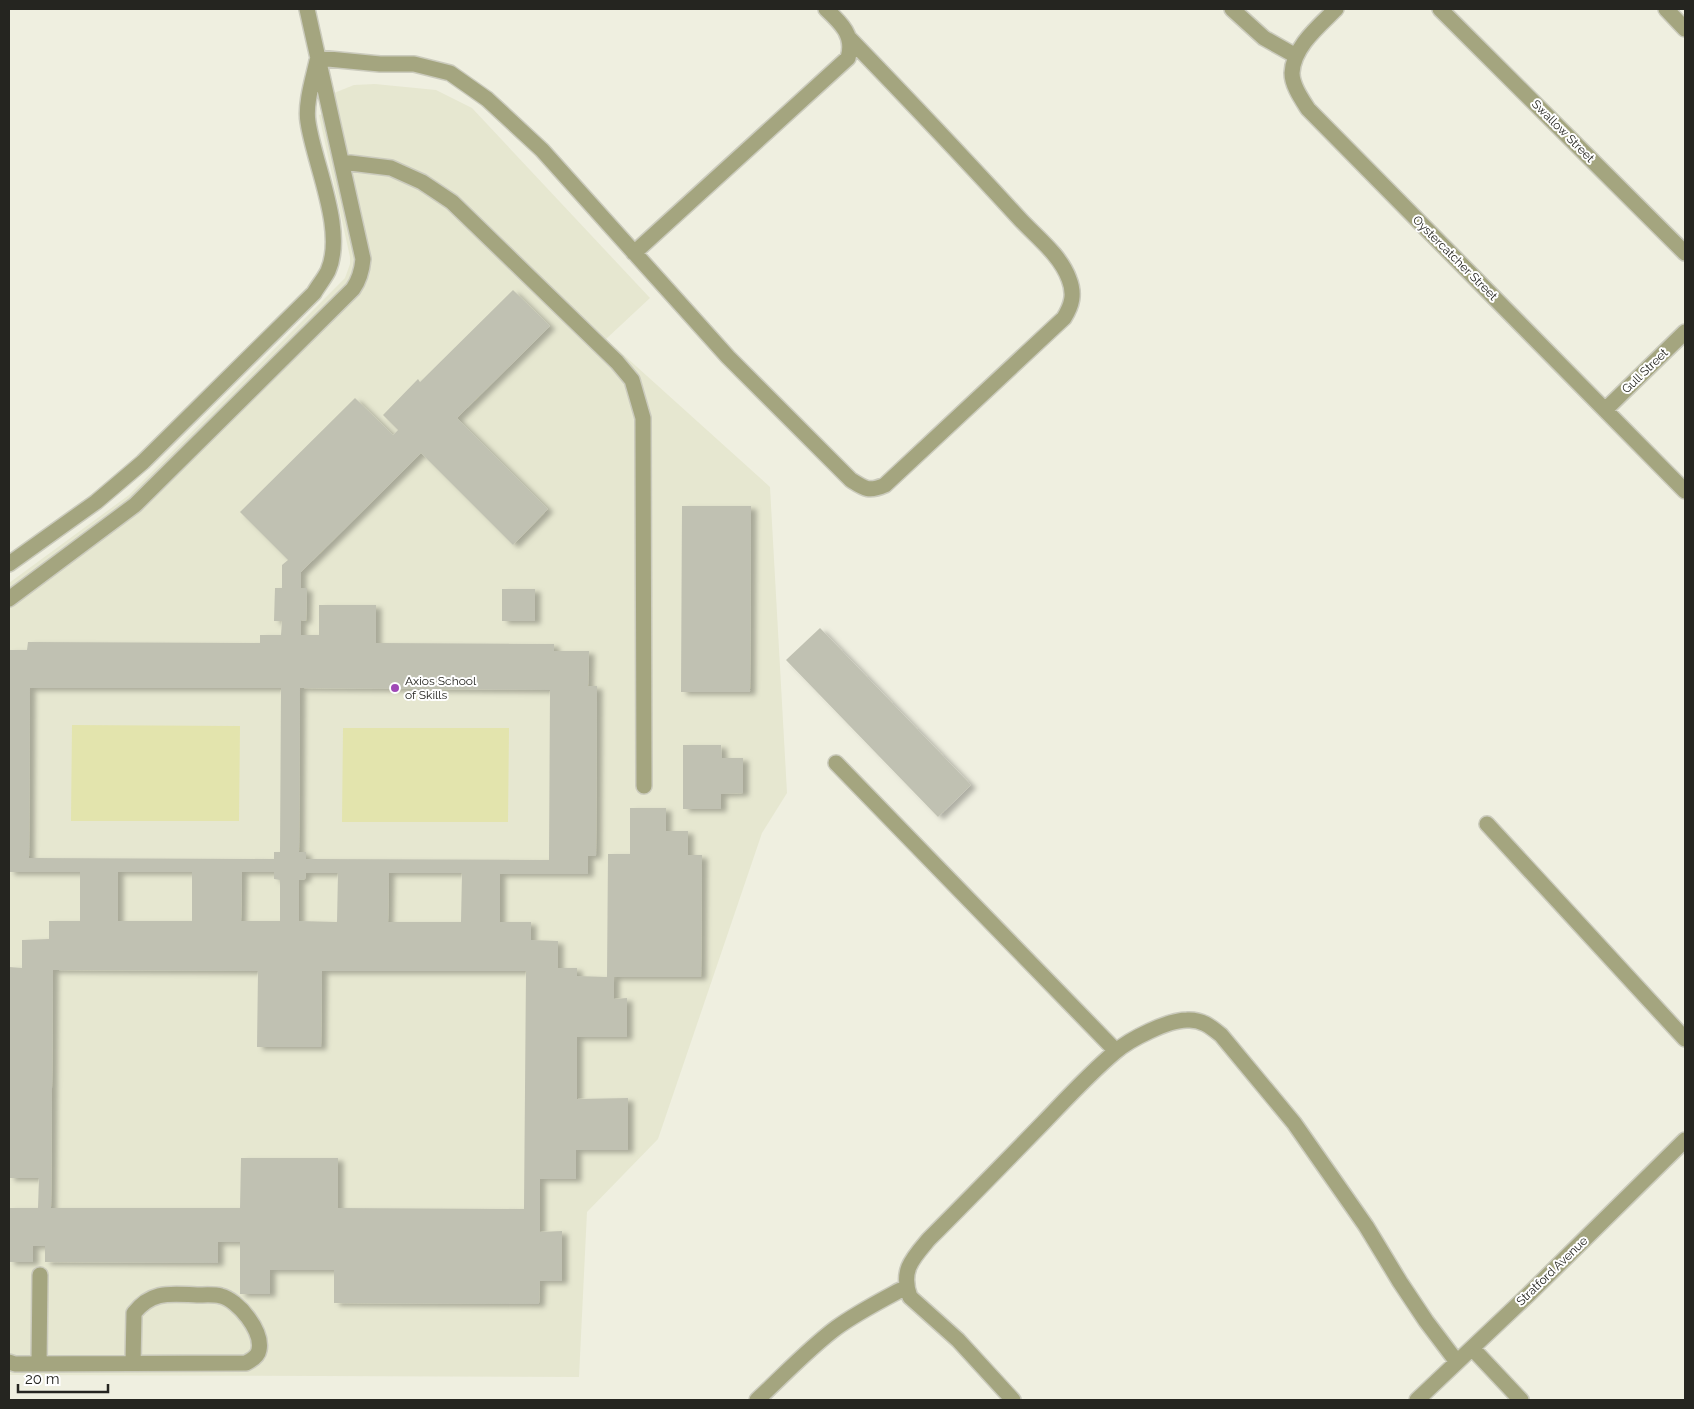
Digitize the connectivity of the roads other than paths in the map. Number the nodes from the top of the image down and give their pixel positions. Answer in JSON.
{"nodes":[{"id":1,"x":307,"y":9,"type":"edge"},
{"id":2,"x":826,"y":9,"type":"edge"},
{"id":3,"x":1232,"y":9,"type":"edge"},
{"id":4,"x":1336,"y":9,"type":"edge"},
{"id":5,"x":1440,"y":9,"type":"edge"},
{"id":6,"x":1666,"y":9,"type":"edge"},
{"id":7,"x":1685,"y":29,"type":"edge"},
{"id":8,"x":850,"y":39,"type":"junction"},
{"id":9,"x":1296,"y":56,"type":"junction"},
{"id":10,"x":318,"y":58,"type":"junction"},
{"id":11,"x":342,"y":162,"type":"junction"},
{"id":12,"x":634,"y":253,"type":"junction"},
{"id":13,"x":1685,"y":253,"type":"edge"},
{"id":14,"x":1685,"y":332,"type":"edge"},
{"id":15,"x":1605,"y":410,"type":"junction"},
{"id":16,"x":1685,"y":491,"type":"edge"},
{"id":17,"x":9,"y":564,"type":"edge"},
{"id":18,"x":9,"y":599,"type":"edge"},
{"id":19,"x":836,"y":763,"type":"dead end"},
{"id":20,"x":644,"y":786,"type":"dead end"},
{"id":21,"x":1487,"y":824,"type":"dead end"},
{"id":22,"x":1685,"y":1038,"type":"edge"},
{"id":23,"x":1116,"y":1051,"type":"junction"},
{"id":24,"x":1685,"y":1140,"type":"edge"},
{"id":25,"x":40,"y":1275,"type":"dead end"},
{"id":26,"x":906,"y":1287,"type":"junction"},
{"id":27,"x":1472,"y":1348,"type":"junction"},
{"id":28,"x":9,"y":1362,"type":"edge"},
{"id":29,"x":1457,"y":1362,"type":"junction"},
{"id":30,"x":133,"y":1363,"type":"junction"},
{"id":31,"x":39,"y":1364,"type":"junction"},
{"id":32,"x":757,"y":1400,"type":"edge"},
{"id":33,"x":1013,"y":1400,"type":"edge"},
{"id":34,"x":1417,"y":1400,"type":"edge"},
{"id":35,"x":1521,"y":1400,"type":"edge"}],
"edges":[{"from":1,"to":10,"type":"street"},
{"from":2,"to":8,"type":"street"},
{"from":3,"to":9,"type":"street"},
{"from":4,"to":9,"type":"street","name":"Oystercatcher Street"},
{"from":5,"to":13,"type":"street","name":"Swallow Street"},
{"from":6,"to":7,"type":"street"},
{"from":8,"to":12,"type":"street"},
{"from":8,"to":12,"type":"street"},
{"from":9,"to":15,"type":"street","name":"Oystercatcher Street"},
{"from":10,"to":11,"type":"street"},
{"from":10,"to":12,"type":"street"},
{"from":10,"to":17,"type":"street"},
{"from":11,"to":18,"type":"street"},
{"from":11,"to":20,"type":"street"},
{"from":14,"to":15,"type":"street","name":"Gull Street"},
{"from":15,"to":16,"type":"street","name":"Oystercatcher Street"},
{"from":19,"to":23,"type":"street"},
{"from":21,"to":22,"type":"street"},
{"from":23,"to":26,"type":"street"},
{"from":23,"to":29,"type":"street"},
{"from":24,"to":27,"type":"street","name":"Stratford Avenue"},
{"from":25,"to":31,"type":"street"},
{"from":26,"to":32,"type":"street"},
{"from":26,"to":33,"type":"street"},
{"from":27,"to":29,"type":"street","name":"Stratford Avenue"},
{"from":27,"to":35,"type":"street"},
{"from":28,"to":31,"type":"street"},
{"from":29,"to":34,"type":"street","name":"Stratford Avenue"},
{"from":30,"to":30,"type":"street"},
{"from":30,"to":31,"type":"street"}]}
